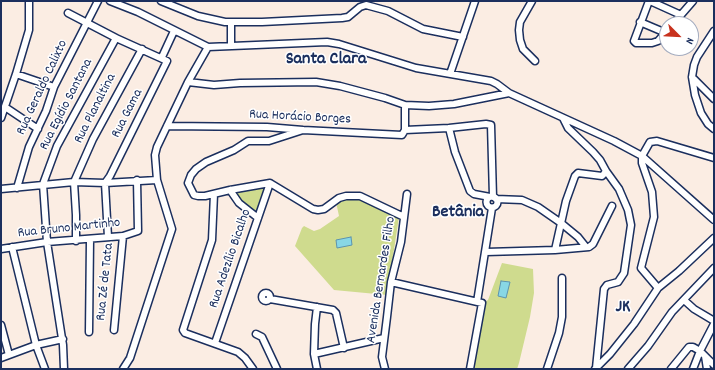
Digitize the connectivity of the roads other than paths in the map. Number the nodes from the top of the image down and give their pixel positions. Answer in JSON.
{"nodes":[{"id":1,"x":29,"y":1,"type":"edge"},
{"id":2,"x":98,"y":1,"type":"edge"},
{"id":3,"x":110,"y":1,"type":"edge"},
{"id":4,"x":161,"y":1,"type":"edge"},
{"id":5,"x":475,"y":1,"type":"edge"},
{"id":6,"x":532,"y":1,"type":"edge"},
{"id":7,"x":650,"y":1,"type":"edge"},
{"id":8,"x":693,"y":1,"type":"edge"},
{"id":9,"x":68,"y":13,"type":"dead end"},
{"id":10,"x":681,"y":15,"type":"joint"},
{"id":11,"x":87,"y":22,"type":"junction"},
{"id":12,"x":231,"y":22,"type":"junction"},
{"id":13,"x":640,"y":22,"type":"junction"},
{"id":14,"x":659,"y":29,"type":"edge"},
{"id":15,"x":174,"y":31,"type":"junction"},
{"id":16,"x":714,"y":31,"type":"edge"},
{"id":17,"x":463,"y":37,"type":"junction"},
{"id":18,"x":116,"y":38,"type":"junction"},
{"id":19,"x":659,"y":40,"type":"edge"},
{"id":20,"x":231,"y":46,"type":"junction"},
{"id":21,"x":208,"y":47,"type":"junction"},
{"id":22,"x":142,"y":49,"type":"junction"},
{"id":23,"x":162,"y":57,"type":"junction"},
{"id":24,"x":535,"y":61,"type":"dead end"},
{"id":25,"x":16,"y":74,"type":"junction"},
{"id":26,"x":450,"y":74,"type":"junction"},
{"id":27,"x":692,"y":76,"type":"junction"},
{"id":28,"x":188,"y":82,"type":"junction"},
{"id":29,"x":54,"y":88,"type":"junction"},
{"id":30,"x":509,"y":93,"type":"junction"},
{"id":31,"x":714,"y":99,"type":"edge"},
{"id":32,"x":405,"y":105,"type":"junction"},
{"id":33,"x":5,"y":107,"type":"junction"},
{"id":34,"x":1,"y":118,"type":"edge"},
{"id":35,"x":563,"y":118,"type":"junction"},
{"id":36,"x":167,"y":126,"type":"junction"},
{"id":37,"x":267,"y":127,"type":"junction"},
{"id":38,"x":280,"y":128,"type":"junction"},
{"id":39,"x":449,"y":128,"type":"junction"},
{"id":40,"x":38,"y":129,"type":"junction"},
{"id":41,"x":714,"y":129,"type":"edge"},
{"id":42,"x":303,"y":130,"type":"junction"},
{"id":43,"x":405,"y":130,"type":"junction"},
{"id":44,"x":282,"y":138,"type":"junction"},
{"id":45,"x":269,"y":141,"type":"junction"},
{"id":46,"x":642,"y":156,"type":"junction"},
{"id":47,"x":714,"y":158,"type":"edge"},
{"id":48,"x":606,"y":171,"type":"junction"},
{"id":49,"x":137,"y":180,"type":"junction"},
{"id":50,"x":157,"y":180,"type":"junction"},
{"id":51,"x":74,"y":182,"type":"junction"},
{"id":52,"x":105,"y":182,"type":"junction"},
{"id":53,"x":270,"y":183,"type":"junction"},
{"id":54,"x":43,"y":184,"type":"junction"},
{"id":55,"x":17,"y":188,"type":"junction"},
{"id":56,"x":1,"y":189,"type":"edge"},
{"id":57,"x":230,"y":190,"type":"junction"},
{"id":58,"x":214,"y":194,"type":"junction"},
{"id":59,"x":407,"y":194,"type":"dead end"},
{"id":60,"x":493,"y":198,"type":"junction"},
{"id":61,"x":612,"y":206,"type":"dead end"},
{"id":62,"x":404,"y":217,"type":"junction"},
{"id":63,"x":258,"y":218,"type":"junction"},
{"id":64,"x":714,"y":220,"type":"edge"},
{"id":65,"x":561,"y":223,"type":"junction"},
{"id":66,"x":123,"y":236,"type":"junction"},
{"id":67,"x":108,"y":237,"type":"junction"},
{"id":68,"x":714,"y":238,"type":"edge"},
{"id":69,"x":90,"y":240,"type":"junction"},
{"id":70,"x":76,"y":241,"type":"junction"},
{"id":71,"x":47,"y":242,"type":"junction"},
{"id":72,"x":12,"y":247,"type":"junction"},
{"id":73,"x":586,"y":247,"type":"junction"},
{"id":74,"x":1,"y":249,"type":"edge"},
{"id":75,"x":555,"y":250,"type":"junction"},
{"id":76,"x":486,"y":252,"type":"junction"},
{"id":77,"x":714,"y":268,"type":"edge"},
{"id":78,"x":562,"y":278,"type":"dead end"},
{"id":79,"x":392,"y":282,"type":"junction"},
{"id":80,"x":658,"y":288,"type":"junction"},
{"id":81,"x":270,"y":299,"type":"dead end"},
{"id":82,"x":684,"y":300,"type":"junction"},
{"id":83,"x":479,"y":303,"type":"junction"},
{"id":84,"x":318,"y":307,"type":"junction"},
{"id":85,"x":714,"y":323,"type":"edge"},
{"id":86,"x":1,"y":325,"type":"edge"},
{"id":87,"x":114,"y":330,"type":"dead end"},
{"id":88,"x":88,"y":332,"type":"dead end"},
{"id":89,"x":256,"y":334,"type":"dead end"},
{"id":90,"x":384,"y":338,"type":"junction"},
{"id":91,"x":63,"y":339,"type":"junction"},
{"id":92,"x":215,"y":344,"type":"junction"},
{"id":93,"x":36,"y":345,"type":"junction"},
{"id":94,"x":344,"y":348,"type":"junction"},
{"id":95,"x":702,"y":353,"type":"junction"},
{"id":96,"x":314,"y":354,"type":"junction"},
{"id":97,"x":9,"y":355,"type":"junction"},
{"id":98,"x":1,"y":358,"type":"edge"},
{"id":99,"x":714,"y":365,"type":"edge"},
{"id":100,"x":45,"y":369,"type":"edge"},
{"id":101,"x":64,"y":369,"type":"edge"},
{"id":102,"x":123,"y":369,"type":"edge"},
{"id":103,"x":253,"y":369,"type":"edge"},
{"id":104,"x":277,"y":369,"type":"edge"},
{"id":105,"x":317,"y":369,"type":"edge"},
{"id":106,"x":385,"y":369,"type":"edge"},
{"id":107,"x":470,"y":369,"type":"edge"},
{"id":108,"x":547,"y":369,"type":"edge"},
{"id":109,"x":595,"y":369,"type":"edge"},
{"id":110,"x":628,"y":369,"type":"edge"},
{"id":111,"x":671,"y":369,"type":"edge"},
{"id":112,"x":693,"y":369,"type":"edge"},
{"id":113,"x":707,"y":369,"type":"edge"}],
"edges":[{"from":1,"to":25,"type":"street"},
{"from":2,"to":11,"type":"street","name":"Rua Geraldo Calixto"},
{"from":3,"to":15,"type":"street"},
{"from":4,"to":12,"type":"street"},
{"from":5,"to":17,"type":"street"},
{"from":6,"to":24,"type":"street"},
{"from":7,"to":10,"type":"street"},
{"from":7,"to":13,"type":"street"},
{"from":8,"to":10,"type":"street"},
{"from":9,"to":11,"type":"street"},
{"from":11,"to":18,"type":"street"},
{"from":11,"to":29,"type":"street","name":"Rua Geraldo Calixto"},
{"from":12,"to":17,"type":"street"},
{"from":12,"to":20,"type":"street"},
{"from":13,"to":14,"type":"street"},
{"from":13,"to":19,"type":"street"},
{"from":15,"to":21,"type":"street"},
{"from":15,"to":23,"type":"street"},
{"from":16,"to":27,"type":"street"},
{"from":17,"to":26,"type":"street"},
{"from":18,"to":22,"type":"street"},
{"from":18,"to":54,"type":"street","name":"Rua Egídio Santana"},
{"from":20,"to":21,"type":"street"},
{"from":20,"to":26,"type":"street"},
{"from":21,"to":28,"type":"street"},
{"from":22,"to":23,"type":"street"},
{"from":22,"to":51,"type":"street","name":"Rua Planaltina"},
{"from":23,"to":52,"type":"street","name":"Rua Gama"},
{"from":25,"to":29,"type":"street"},
{"from":25,"to":33,"type":"street"},
{"from":26,"to":30,"type":"street"},
{"from":27,"to":31,"type":"street"},
{"from":27,"to":41,"type":"street"},
{"from":28,"to":32,"type":"street"},
{"from":28,"to":36,"type":"street"},
{"from":29,"to":40,"type":"street","name":"Rua Geraldo Calixto"},
{"from":30,"to":32,"type":"street"},
{"from":30,"to":35,"type":"street"},
{"from":32,"to":43,"type":"street"},
{"from":33,"to":34,"type":"street"},
{"from":33,"to":40,"type":"street"},
{"from":35,"to":46,"type":"street"},
{"from":35,"to":48,"type":"street"},
{"from":36,"to":37,"type":"street","name":"Rua Horácio Borges"},
{"from":36,"to":50,"type":"street"},
{"from":37,"to":38,"type":"street","name":"Rua Horácio Borges"},
{"from":37,"to":45,"type":"street"},
{"from":38,"to":42,"type":"street","name":"Rua Horácio Borges"},
{"from":38,"to":44,"type":"street"},
{"from":39,"to":43,"type":"street","name":"Rua Horácio Borges"},
{"from":39,"to":60,"type":"street"},
{"from":39,"to":60,"type":"street","name":"Rua Horácio Borges"},
{"from":40,"to":55,"type":"street","name":"Rua Geraldo Calixto"},
{"from":42,"to":43,"type":"street","name":"Rua Horácio Borges"},
{"from":42,"to":44,"type":"street"},
{"from":44,"to":45,"type":"street"},
{"from":45,"to":58,"type":"street"},
{"from":46,"to":47,"type":"street"},
{"from":46,"to":64,"type":"street"},
{"from":46,"to":80,"type":"street"},
{"from":48,"to":65,"type":"street"},
{"from":48,"to":109,"type":"street"},
{"from":49,"to":50,"type":"street"},
{"from":49,"to":52,"type":"street"},
{"from":49,"to":66,"type":"street","name":"Rua Bruno Martinho"},
{"from":50,"to":102,"type":"street"},
{"from":51,"to":52,"type":"street"},
{"from":51,"to":54,"type":"street"},
{"from":51,"to":70,"type":"street"},
{"from":52,"to":67,"type":"street"},
{"from":53,"to":57,"type":"street"},
{"from":53,"to":62,"type":"street"},
{"from":53,"to":63,"type":"street","name":"Rua Adezílio Bicalho"},
{"from":54,"to":55,"type":"street"},
{"from":54,"to":71,"type":"street"},
{"from":55,"to":56,"type":"street"},
{"from":57,"to":58,"type":"street"},
{"from":57,"to":63,"type":"street"},
{"from":58,"to":92,"type":"street"},
{"from":59,"to":62,"type":"street","name":"Avenida Bernardes Filho"},
{"from":60,"to":65,"type":"street"},
{"from":60,"to":76,"type":"street"},
{"from":61,"to":73,"type":"street"},
{"from":62,"to":79,"type":"street","name":"Avenida Bernardes Filho"},
{"from":63,"to":92,"type":"street","name":"Rua Adezílio Bicalho"},
{"from":65,"to":73,"type":"street"},
{"from":65,"to":75,"type":"street"},
{"from":66,"to":67,"type":"street","name":"Rua Bruno Martinho"},
{"from":66,"to":87,"type":"street","name":"Rua Zé de Tata"},
{"from":67,"to":69,"type":"street","name":"Rua Bruno Martinho"},
{"from":68,"to":80,"type":"street"},
{"from":69,"to":70,"type":"street","name":"Rua Bruno Martinho"},
{"from":69,"to":88,"type":"street"},
{"from":70,"to":71,"type":"street","name":"Rua Bruno Martinho"},
{"from":71,"to":72,"type":"street","name":"Rua Bruno Martinho"},
{"from":71,"to":91,"type":"street"},
{"from":72,"to":74,"type":"street","name":"Rua Bruno Martinho"},
{"from":72,"to":93,"type":"street"},
{"from":73,"to":75,"type":"street"},
{"from":75,"to":76,"type":"street"},
{"from":76,"to":83,"type":"street"},
{"from":77,"to":82,"type":"street"},
{"from":78,"to":108,"type":"street"},
{"from":79,"to":83,"type":"street"},
{"from":79,"to":90,"type":"street","name":"Avenida Bernardes Filho"},
{"from":80,"to":109,"type":"street"},
{"from":81,"to":84,"type":"street"},
{"from":82,"to":85,"type":"street"},
{"from":82,"to":110,"type":"street"},
{"from":83,"to":107,"type":"street"},
{"from":84,"to":94,"type":"street"},
{"from":84,"to":96,"type":"street"},
{"from":85,"to":95,"type":"street"},
{"from":86,"to":97,"type":"street"},
{"from":89,"to":104,"type":"street"},
{"from":90,"to":94,"type":"street"},
{"from":90,"to":106,"type":"street","name":"Avenida Bernardes Filho"},
{"from":91,"to":93,"type":"street"},
{"from":91,"to":101,"type":"street"},
{"from":92,"to":103,"type":"street"},
{"from":93,"to":97,"type":"street"},
{"from":93,"to":100,"type":"street"},
{"from":94,"to":96,"type":"street"},
{"from":95,"to":99,"type":"street"},
{"from":95,"to":111,"type":"street"},
{"from":95,"to":112,"type":"street"},
{"from":95,"to":113,"type":"street"},
{"from":96,"to":105,"type":"street"},
{"from":97,"to":98,"type":"street"}]}
